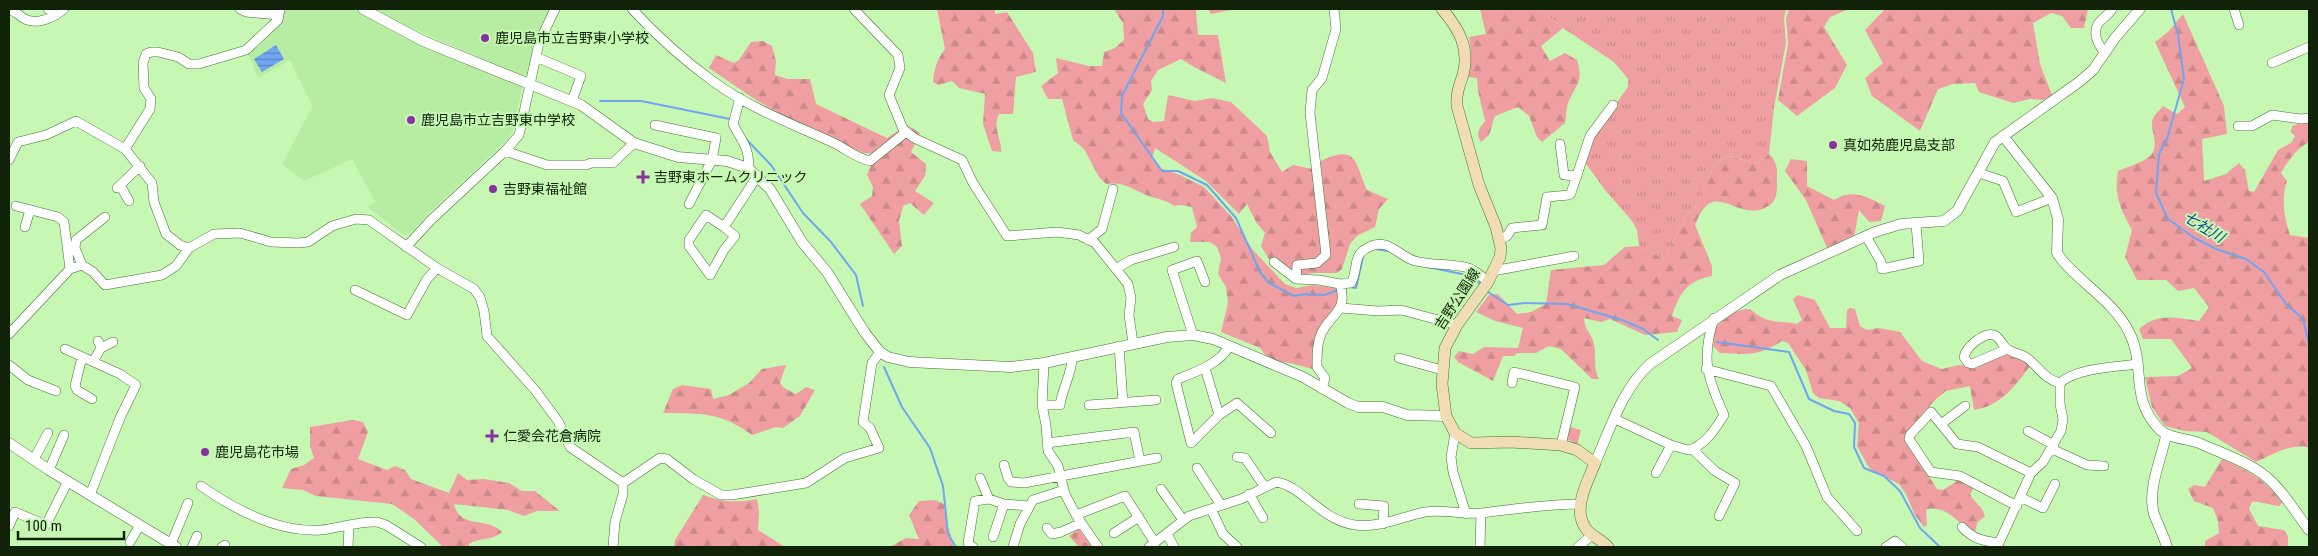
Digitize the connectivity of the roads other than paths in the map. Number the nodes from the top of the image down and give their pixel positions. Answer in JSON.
{"nodes":[{"id":1,"x":48,"y":9,"type":"edge"},
{"id":2,"x":64,"y":9,"type":"edge"},
{"id":3,"x":240,"y":9,"type":"edge"},
{"id":4,"x":363,"y":9,"type":"edge"},
{"id":5,"x":555,"y":9,"type":"edge"},
{"id":6,"x":632,"y":9,"type":"edge"},
{"id":7,"x":854,"y":9,"type":"edge"},
{"id":8,"x":1334,"y":9,"type":"edge"},
{"id":9,"x":1442,"y":9,"type":"edge"},
{"id":10,"x":2112,"y":9,"type":"edge"},
{"id":11,"x":2140,"y":9,"type":"edge"},
{"id":12,"x":2234,"y":9,"type":"edge"},
{"id":13,"x":9,"y":10,"type":"edge"},
{"id":14,"x":280,"y":12,"type":"edge"},
{"id":15,"x":56,"y":15,"type":"junction"},
{"id":16,"x":2239,"y":25,"type":"dead end"},
{"id":17,"x":2309,"y":48,"type":"edge"},
{"id":18,"x":2105,"y":53,"type":"junction"},
{"id":19,"x":536,"y":57,"type":"junction"},
{"id":20,"x":2272,"y":63,"type":"dead end"},
{"id":21,"x":530,"y":85,"type":"junction"},
{"id":22,"x":740,"y":98,"type":"junction"},
{"id":23,"x":572,"y":101,"type":"junction"},
{"id":24,"x":1612,"y":105,"type":"dead end"},
{"id":25,"x":2309,"y":118,"type":"edge"},
{"id":26,"x":655,"y":125,"type":"dead end"},
{"id":27,"x":2238,"y":126,"type":"dead end"},
{"id":28,"x":906,"y":132,"type":"junction"},
{"id":29,"x":2003,"y":136,"type":"junction"},
{"id":30,"x":634,"y":143,"type":"junction"},
{"id":31,"x":1560,"y":144,"type":"dead end"},
{"id":32,"x":125,"y":149,"type":"junction"},
{"id":33,"x":505,"y":152,"type":"junction"},
{"id":34,"x":9,"y":160,"type":"edge"},
{"id":35,"x":712,"y":160,"type":"junction"},
{"id":36,"x":140,"y":166,"type":"junction"},
{"id":37,"x":748,"y":168,"type":"junction"},
{"id":38,"x":1979,"y":173,"type":"junction"},
{"id":39,"x":758,"y":175,"type":"junction"},
{"id":40,"x":1577,"y":176,"type":"junction"},
{"id":41,"x":1113,"y":189,"type":"dead end"},
{"id":42,"x":2052,"y":198,"type":"junction"},
{"id":43,"x":129,"y":201,"type":"dead end"},
{"id":44,"x":689,"y":204,"type":"dead end"},
{"id":45,"x":16,"y":206,"type":"dead end"},
{"id":46,"x":30,"y":210,"type":"junction"},
{"id":47,"x":105,"y":217,"type":"dead end"},
{"id":48,"x":1916,"y":224,"type":"junction"},
{"id":49,"x":25,"y":227,"type":"dead end"},
{"id":50,"x":724,"y":227,"type":"junction"},
{"id":51,"x":1866,"y":236,"type":"junction"},
{"id":52,"x":1500,"y":239,"type":"junction"},
{"id":53,"x":1088,"y":240,"type":"junction"},
{"id":54,"x":406,"y":247,"type":"junction"},
{"id":55,"x":1174,"y":247,"type":"dead end"},
{"id":56,"x":190,"y":248,"type":"junction"},
{"id":57,"x":1574,"y":256,"type":"dead end"},
{"id":58,"x":1274,"y":262,"type":"dead end"},
{"id":59,"x":82,"y":265,"type":"junction"},
{"id":60,"x":437,"y":268,"type":"junction"},
{"id":61,"x":1116,"y":268,"type":"junction"},
{"id":62,"x":70,"y":269,"type":"junction"},
{"id":63,"x":1493,"y":271,"type":"junction"},
{"id":64,"x":1296,"y":279,"type":"junction"},
{"id":65,"x":1205,"y":282,"type":"dead end"},
{"id":66,"x":1488,"y":282,"type":"junction"},
{"id":67,"x":1340,"y":284,"type":"junction"},
{"id":68,"x":355,"y":290,"type":"dead end"},
{"id":69,"x":1341,"y":308,"type":"junction"},
{"id":70,"x":1714,"y":318,"type":"junction"},
{"id":71,"x":1457,"y":325,"type":"junction"},
{"id":72,"x":9,"y":334,"type":"edge"},
{"id":73,"x":1192,"y":335,"type":"junction"},
{"id":74,"x":113,"y":342,"type":"dead end"},
{"id":75,"x":1133,"y":343,"type":"junction"},
{"id":76,"x":1119,"y":346,"type":"junction"},
{"id":77,"x":1229,"y":346,"type":"junction"},
{"id":78,"x":65,"y":349,"type":"dead end"},
{"id":79,"x":2007,"y":349,"type":"dead end"},
{"id":80,"x":880,"y":352,"type":"junction"},
{"id":81,"x":1400,"y":355,"type":"dead end"},
{"id":82,"x":82,"y":357,"type":"junction"},
{"id":83,"x":1072,"y":357,"type":"junction"},
{"id":84,"x":94,"y":360,"type":"junction"},
{"id":85,"x":1044,"y":363,"type":"junction"},
{"id":86,"x":2138,"y":364,"type":"junction"},
{"id":87,"x":9,"y":365,"type":"edge"},
{"id":88,"x":1442,"y":367,"type":"junction"},
{"id":89,"x":1205,"y":368,"type":"junction"},
{"id":90,"x":1706,"y":369,"type":"junction"},
{"id":91,"x":1512,"y":383,"type":"dead end"},
{"id":92,"x":2060,"y":383,"type":"junction"},
{"id":93,"x":1322,"y":389,"type":"junction"},
{"id":94,"x":56,"y":391,"type":"dead end"},
{"id":95,"x":92,"y":399,"type":"dead end"},
{"id":96,"x":1156,"y":400,"type":"dead end"},
{"id":97,"x":1123,"y":403,"type":"junction"},
{"id":98,"x":1042,"y":405,"type":"junction"},
{"id":99,"x":1089,"y":405,"type":"dead end"},
{"id":100,"x":1965,"y":406,"type":"dead end"},
{"id":101,"x":1219,"y":415,"type":"junction"},
{"id":102,"x":1446,"y":416,"type":"junction"},
{"id":103,"x":1615,"y":419,"type":"junction"},
{"id":104,"x":1940,"y":424,"type":"junction"},
{"id":105,"x":2028,"y":431,"type":"dead end"},
{"id":106,"x":1271,"y":432,"type":"dead end"},
{"id":107,"x":48,"y":433,"type":"dead end"},
{"id":108,"x":1455,"y":433,"type":"junction"},
{"id":109,"x":64,"y":435,"type":"dead end"},
{"id":110,"x":2166,"y":436,"type":"junction"},
{"id":111,"x":9,"y":443,"type":"edge"},
{"id":112,"x":1047,"y":443,"type":"junction"},
{"id":113,"x":1561,"y":445,"type":"junction"},
{"id":114,"x":1671,"y":445,"type":"junction"},
{"id":115,"x":2053,"y":447,"type":"junction"},
{"id":116,"x":1692,"y":449,"type":"junction"},
{"id":117,"x":1237,"y":456,"type":"dead end"},
{"id":118,"x":1157,"y":458,"type":"dead end"},
{"id":119,"x":34,"y":460,"type":"junction"},
{"id":120,"x":1140,"y":460,"type":"junction"},
{"id":121,"x":1595,"y":463,"type":"junction"},
{"id":122,"x":1004,"y":465,"type":"dead end"},
{"id":123,"x":2104,"y":466,"type":"dead end"},
{"id":124,"x":1197,"y":468,"type":"dead end"},
{"id":125,"x":49,"y":470,"type":"junction"},
{"id":126,"x":2031,"y":472,"type":"junction"},
{"id":127,"x":1656,"y":473,"type":"dead end"},
{"id":128,"x":1060,"y":476,"type":"junction"},
{"id":129,"x":980,"y":478,"type":"dead end"},
{"id":130,"x":68,"y":481,"type":"junction"},
{"id":131,"x":623,"y":483,"type":"junction"},
{"id":132,"x":2055,"y":484,"type":"dead end"},
{"id":133,"x":201,"y":486,"type":"dead end"},
{"id":134,"x":1264,"y":486,"type":"junction"},
{"id":135,"x":1064,"y":490,"type":"junction"},
{"id":136,"x":1161,"y":490,"type":"dead end"},
{"id":137,"x":1249,"y":494,"type":"junction"},
{"id":138,"x":90,"y":495,"type":"junction"},
{"id":139,"x":989,"y":499,"type":"junction"},
{"id":140,"x":2018,"y":501,"type":"junction"},
{"id":141,"x":188,"y":502,"type":"dead end"},
{"id":142,"x":1004,"y":504,"type":"junction"},
{"id":143,"x":1359,"y":504,"type":"dead end"},
{"id":144,"x":1580,"y":504,"type":"junction"},
{"id":145,"x":1221,"y":505,"type":"junction"},
{"id":146,"x":1029,"y":506,"type":"junction"},
{"id":147,"x":1211,"y":509,"type":"junction"},
{"id":148,"x":12,"y":510,"type":"edge"},
{"id":149,"x":1482,"y":513,"type":"junction"},
{"id":150,"x":1466,"y":514,"type":"junction"},
{"id":151,"x":1076,"y":515,"type":"junction"},
{"id":152,"x":1719,"y":516,"type":"dead end"},
{"id":153,"x":1138,"y":517,"type":"junction"},
{"id":154,"x":1263,"y":518,"type":"dead end"},
{"id":155,"x":1183,"y":520,"type":"junction"},
{"id":156,"x":1081,"y":523,"type":"junction"},
{"id":157,"x":1383,"y":524,"type":"junction"},
{"id":158,"x":140,"y":525,"type":"junction"},
{"id":159,"x":9,"y":526,"type":"edge"},
{"id":160,"x":349,"y":526,"type":"junction"},
{"id":161,"x":1962,"y":527,"type":"dead end"},
{"id":162,"x":1047,"y":528,"type":"dead end"},
{"id":163,"x":2309,"y":530,"type":"edge"},
{"id":164,"x":1857,"y":531,"type":"dead end"},
{"id":165,"x":1114,"y":533,"type":"dead end"},
{"id":166,"x":1167,"y":534,"type":"junction"},
{"id":167,"x":1592,"y":535,"type":"junction"},
{"id":168,"x":197,"y":536,"type":"dead end"},
{"id":169,"x":993,"y":537,"type":"dead end"},
{"id":170,"x":130,"y":542,"type":"dead end"},
{"id":171,"x":1152,"y":545,"type":"edge"},
{"id":172,"x":173,"y":546,"type":"edge"},
{"id":173,"x":192,"y":547,"type":"edge"},
{"id":174,"x":348,"y":547,"type":"edge"},
{"id":175,"x":421,"y":547,"type":"edge"},
{"id":176,"x":613,"y":547,"type":"edge"},
{"id":177,"x":973,"y":547,"type":"edge"},
{"id":178,"x":1013,"y":547,"type":"edge"},
{"id":179,"x":1098,"y":547,"type":"edge"},
{"id":180,"x":1174,"y":547,"type":"edge"},
{"id":181,"x":1236,"y":547,"type":"edge"},
{"id":182,"x":1480,"y":547,"type":"edge"},
{"id":183,"x":1578,"y":547,"type":"edge"},
{"id":184,"x":1608,"y":547,"type":"edge"},
{"id":185,"x":1886,"y":547,"type":"edge"},
{"id":186,"x":1902,"y":547,"type":"edge"},
{"id":187,"x":2167,"y":547,"type":"edge"}],
"edges":[{"from":1,"to":15,"type":"street"},
{"from":2,"to":15,"type":"street"},
{"from":3,"to":14,"type":"street"},
{"from":4,"to":21,"type":"street"},
{"from":5,"to":19,"type":"street"},
{"from":6,"to":22,"type":"street"},
{"from":7,"to":28,"type":"street"},
{"from":8,"to":64,"type":"street"},
{"from":9,"to":52,"type":"main road","name":"吉野公園線"},
{"from":10,"to":18,"type":"street"},
{"from":11,"to":18,"type":"street"},
{"from":12,"to":16,"type":"street"},
{"from":13,"to":15,"type":"street"},
{"from":14,"to":32,"type":"street"},
{"from":17,"to":20,"type":"street"},
{"from":18,"to":29,"type":"street"},
{"from":19,"to":21,"type":"street"},
{"from":19,"to":23,"type":"street"},
{"from":21,"to":23,"type":"street"},
{"from":21,"to":33,"type":"street"},
{"from":22,"to":28,"type":"street"},
{"from":22,"to":37,"type":"street"},
{"from":23,"to":30,"type":"street"},
{"from":24,"to":40,"type":"street"},
{"from":25,"to":27,"type":"street"},
{"from":26,"to":35,"type":"street"},
{"from":28,"to":53,"type":"street"},
{"from":29,"to":38,"type":"street"},
{"from":29,"to":42,"type":"street"},
{"from":30,"to":33,"type":"street"},
{"from":30,"to":35,"type":"street"},
{"from":31,"to":40,"type":"street"},
{"from":32,"to":34,"type":"street"},
{"from":32,"to":36,"type":"street"},
{"from":33,"to":54,"type":"street"},
{"from":35,"to":37,"type":"street"},
{"from":35,"to":44,"type":"street"},
{"from":36,"to":43,"type":"street"},
{"from":36,"to":56,"type":"street"},
{"from":37,"to":39,"type":"street"},
{"from":38,"to":42,"type":"street"},
{"from":38,"to":48,"type":"street"},
{"from":39,"to":50,"type":"street"},
{"from":39,"to":80,"type":"street"},
{"from":40,"to":52,"type":"street"},
{"from":41,"to":53,"type":"street"},
{"from":42,"to":86,"type":"street"},
{"from":45,"to":46,"type":"street"},
{"from":46,"to":49,"type":"street"},
{"from":46,"to":62,"type":"street"},
{"from":47,"to":59,"type":"street"},
{"from":48,"to":51,"type":"street"},
{"from":48,"to":51,"type":"street"},
{"from":50,"to":50,"type":"street"},
{"from":51,"to":70,"type":"street"},
{"from":52,"to":63,"type":"main road","name":"吉野公園線"},
{"from":53,"to":61,"type":"street"},
{"from":54,"to":56,"type":"street"},
{"from":54,"to":60,"type":"street"},
{"from":55,"to":61,"type":"street"},
{"from":56,"to":59,"type":"street"},
{"from":57,"to":63,"type":"street"},
{"from":58,"to":64,"type":"street"},
{"from":59,"to":62,"type":"street"},
{"from":60,"to":68,"type":"street"},
{"from":60,"to":131,"type":"street"},
{"from":61,"to":75,"type":"street"},
{"from":62,"to":72,"type":"street"},
{"from":63,"to":66,"type":"main road","name":"吉野公園線"},
{"from":64,"to":67,"type":"street"},
{"from":65,"to":73,"type":"street"},
{"from":66,"to":67,"type":"street"},
{"from":66,"to":71,"type":"main road","name":"吉野公園線"},
{"from":67,"to":69,"type":"street"},
{"from":69,"to":71,"type":"street"},
{"from":69,"to":93,"type":"street"},
{"from":70,"to":90,"type":"street"},
{"from":70,"to":103,"type":"street"},
{"from":71,"to":88,"type":"main road","name":"吉野公園線"},
{"from":73,"to":75,"type":"street"},
{"from":73,"to":77,"type":"street"},
{"from":74,"to":84,"type":"street"},
{"from":75,"to":76,"type":"street"},
{"from":76,"to":83,"type":"street"},
{"from":76,"to":97,"type":"street"},
{"from":77,"to":89,"type":"street"},
{"from":77,"to":93,"type":"street"},
{"from":78,"to":82,"type":"street"},
{"from":79,"to":92,"type":"street"},
{"from":80,"to":85,"type":"street"},
{"from":80,"to":131,"type":"street"},
{"from":81,"to":88,"type":"street"},
{"from":82,"to":84,"type":"street"},
{"from":82,"to":95,"type":"street"},
{"from":83,"to":85,"type":"street"},
{"from":83,"to":98,"type":"street"},
{"from":84,"to":138,"type":"street"},
{"from":85,"to":98,"type":"street"},
{"from":86,"to":92,"type":"street"},
{"from":86,"to":110,"type":"street"},
{"from":87,"to":94,"type":"street"},
{"from":88,"to":102,"type":"main road","name":"吉野公園線"},
{"from":89,"to":101,"type":"street"},
{"from":89,"to":101,"type":"street"},
{"from":90,"to":116,"type":"street"},
{"from":90,"to":164,"type":"street"},
{"from":91,"to":113,"type":"street"},
{"from":92,"to":115,"type":"street"},
{"from":93,"to":102,"type":"street"},
{"from":96,"to":97,"type":"street"},
{"from":97,"to":99,"type":"street"},
{"from":98,"to":112,"type":"street"},
{"from":100,"to":104,"type":"street"},
{"from":101,"to":106,"type":"street"},
{"from":102,"to":108,"type":"main road","name":"吉野公園線"},
{"from":103,"to":114,"type":"street"},
{"from":103,"to":121,"type":"street"},
{"from":104,"to":126,"type":"street"},
{"from":104,"to":140,"type":"street"},
{"from":105,"to":115,"type":"street"},
{"from":107,"to":119,"type":"street"},
{"from":108,"to":113,"type":"main road"},
{"from":108,"to":150,"type":"street"},
{"from":109,"to":125,"type":"street"},
{"from":110,"to":163,"type":"street"},
{"from":110,"to":187,"type":"street"},
{"from":111,"to":119,"type":"street"},
{"from":112,"to":120,"type":"street"},
{"from":112,"to":128,"type":"street"},
{"from":113,"to":121,"type":"main road"},
{"from":114,"to":116,"type":"street"},
{"from":114,"to":127,"type":"street"},
{"from":115,"to":123,"type":"street"},
{"from":115,"to":126,"type":"street"},
{"from":116,"to":152,"type":"street"},
{"from":117,"to":134,"type":"street"},
{"from":118,"to":120,"type":"street"},
{"from":119,"to":125,"type":"street"},
{"from":120,"to":128,"type":"street"},
{"from":121,"to":144,"type":"main road"},
{"from":122,"to":128,"type":"street"},
{"from":124,"to":145,"type":"street"},
{"from":125,"to":130,"type":"street"},
{"from":126,"to":140,"type":"street"},
{"from":128,"to":135,"type":"street"},
{"from":129,"to":139,"type":"street"},
{"from":130,"to":138,"type":"street"},
{"from":130,"to":148,"type":"street"},
{"from":131,"to":176,"type":"street"},
{"from":132,"to":140,"type":"street"},
{"from":133,"to":160,"type":"street"},
{"from":134,"to":137,"type":"street"},
{"from":134,"to":157,"type":"street"},
{"from":135,"to":146,"type":"street"},
{"from":135,"to":151,"type":"street"},
{"from":136,"to":155,"type":"street"},
{"from":137,"to":145,"type":"street"},
{"from":137,"to":154,"type":"street"},
{"from":138,"to":158,"type":"street"},
{"from":139,"to":142,"type":"street"},
{"from":139,"to":177,"type":"street"},
{"from":140,"to":161,"type":"street"},
{"from":141,"to":172,"type":"street"},
{"from":142,"to":146,"type":"street"},
{"from":142,"to":169,"type":"street"},
{"from":143,"to":157,"type":"street"},
{"from":144,"to":149,"type":"street"},
{"from":144,"to":167,"type":"main road"},
{"from":145,"to":147,"type":"street"},
{"from":146,"to":178,"type":"street"},
{"from":147,"to":155,"type":"street"},
{"from":147,"to":181,"type":"street"},
{"from":148,"to":159,"type":"street"},
{"from":149,"to":150,"type":"street"},
{"from":149,"to":182,"type":"street"},
{"from":150,"to":157,"type":"street"},
{"from":151,"to":153,"type":"street"},
{"from":151,"to":156,"type":"street"},
{"from":153,"to":165,"type":"street"},
{"from":153,"to":171,"type":"street"},
{"from":155,"to":166,"type":"street"},
{"from":156,"to":162,"type":"street"},
{"from":156,"to":179,"type":"street"},
{"from":158,"to":170,"type":"street"},
{"from":158,"to":172,"type":"street"},
{"from":160,"to":174,"type":"street"},
{"from":160,"to":175,"type":"street"},
{"from":166,"to":171,"type":"street"},
{"from":166,"to":180,"type":"street"},
{"from":167,"to":183,"type":"street"},
{"from":167,"to":184,"type":"main road"},
{"from":168,"to":173,"type":"street"},
{"from":185,"to":186,"type":"street"}]}
